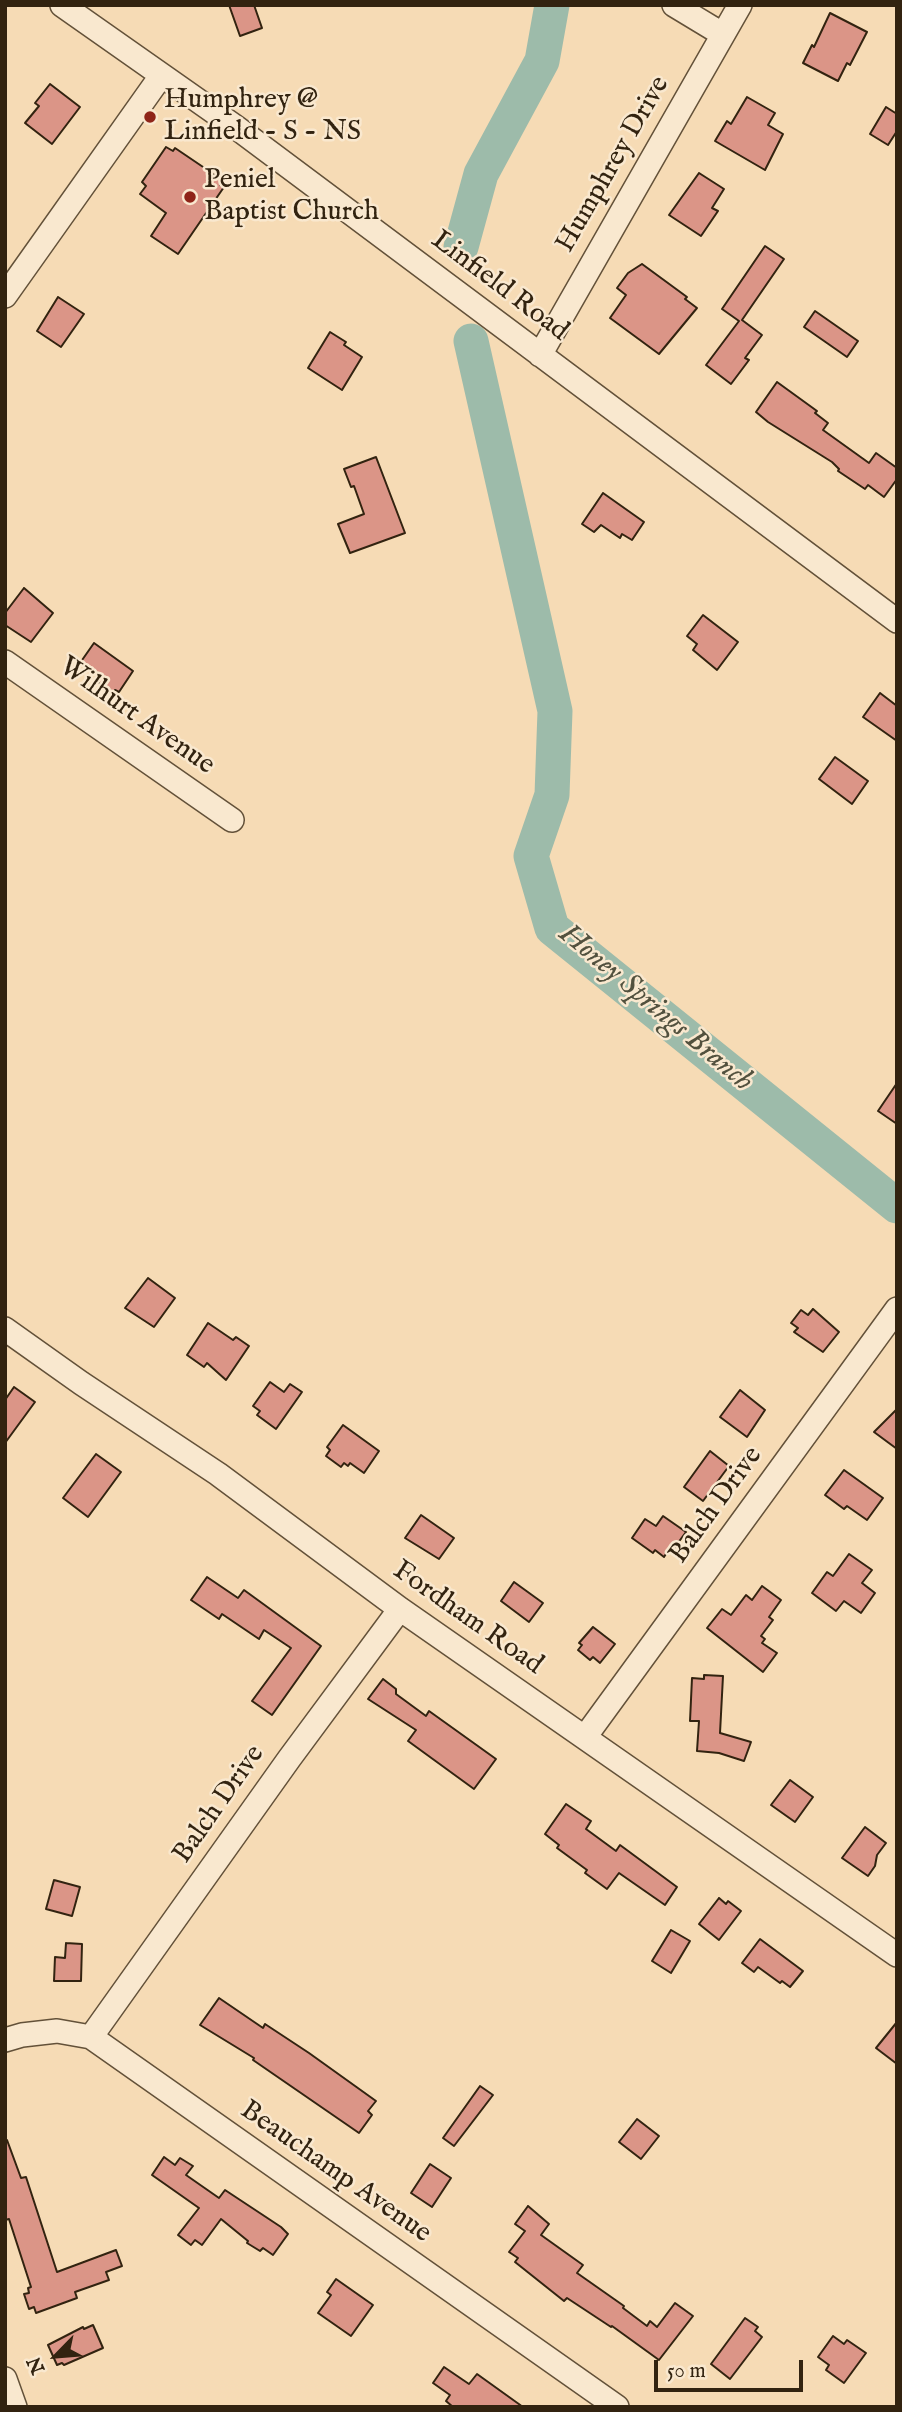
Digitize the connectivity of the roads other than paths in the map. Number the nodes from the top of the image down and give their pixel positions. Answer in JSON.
{"nodes":[{"id":1,"x":62,"y":5,"type":"edge"},
{"id":2,"x":674,"y":5,"type":"edge"},
{"id":3,"x":740,"y":5,"type":"edge"},
{"id":4,"x":722,"y":34,"type":"junction"},
{"id":5,"x":161,"y":76,"type":"junction"},
{"id":6,"x":5,"y":296,"type":"edge"},
{"id":7,"x":540,"y":355,"type":"junction"},
{"id":8,"x":897,"y":621,"type":"edge"},
{"id":9,"x":5,"y":662,"type":"edge"},
{"id":10,"x":232,"y":820,"type":"dead end"},
{"id":11,"x":897,"y":1309,"type":"edge"},
{"id":12,"x":5,"y":1329,"type":"edge"},
{"id":13,"x":400,"y":1609,"type":"junction"},
{"id":14,"x":585,"y":1737,"type":"junction"},
{"id":15,"x":897,"y":1955,"type":"edge"},
{"id":16,"x":91,"y":2037,"type":"junction"},
{"id":17,"x":5,"y":2040,"type":"edge"},
{"id":18,"x":5,"y":2379,"type":"edge"},
{"id":19,"x":15,"y":2407,"type":"edge"},
{"id":20,"x":617,"y":2407,"type":"edge"}],
"edges":[{"from":1,"to":5,"type":"street","name":"Linfield Road"},
{"from":2,"to":4,"type":"street"},
{"from":3,"to":4,"type":"street","name":"Humphrey Drive"},
{"from":4,"to":7,"type":"street","name":"Humphrey Drive"},
{"from":5,"to":6,"type":"street"},
{"from":5,"to":7,"type":"street","name":"Linfield Road"},
{"from":7,"to":8,"type":"street","name":"Linfield Road"},
{"from":9,"to":10,"type":"street","name":"Wilhurt Avenue"},
{"from":11,"to":14,"type":"street","name":"Balch Drive"},
{"from":12,"to":13,"type":"street","name":"Fordham Road"},
{"from":13,"to":14,"type":"street","name":"Fordham Road"},
{"from":13,"to":16,"type":"street","name":"Balch Drive"},
{"from":14,"to":15,"type":"street","name":"Fordham Road"},
{"from":16,"to":17,"type":"street","name":"Beauchamp Avenue"},
{"from":16,"to":20,"type":"street","name":"Beauchamp Avenue"},
{"from":18,"to":19,"type":"street"}]}
